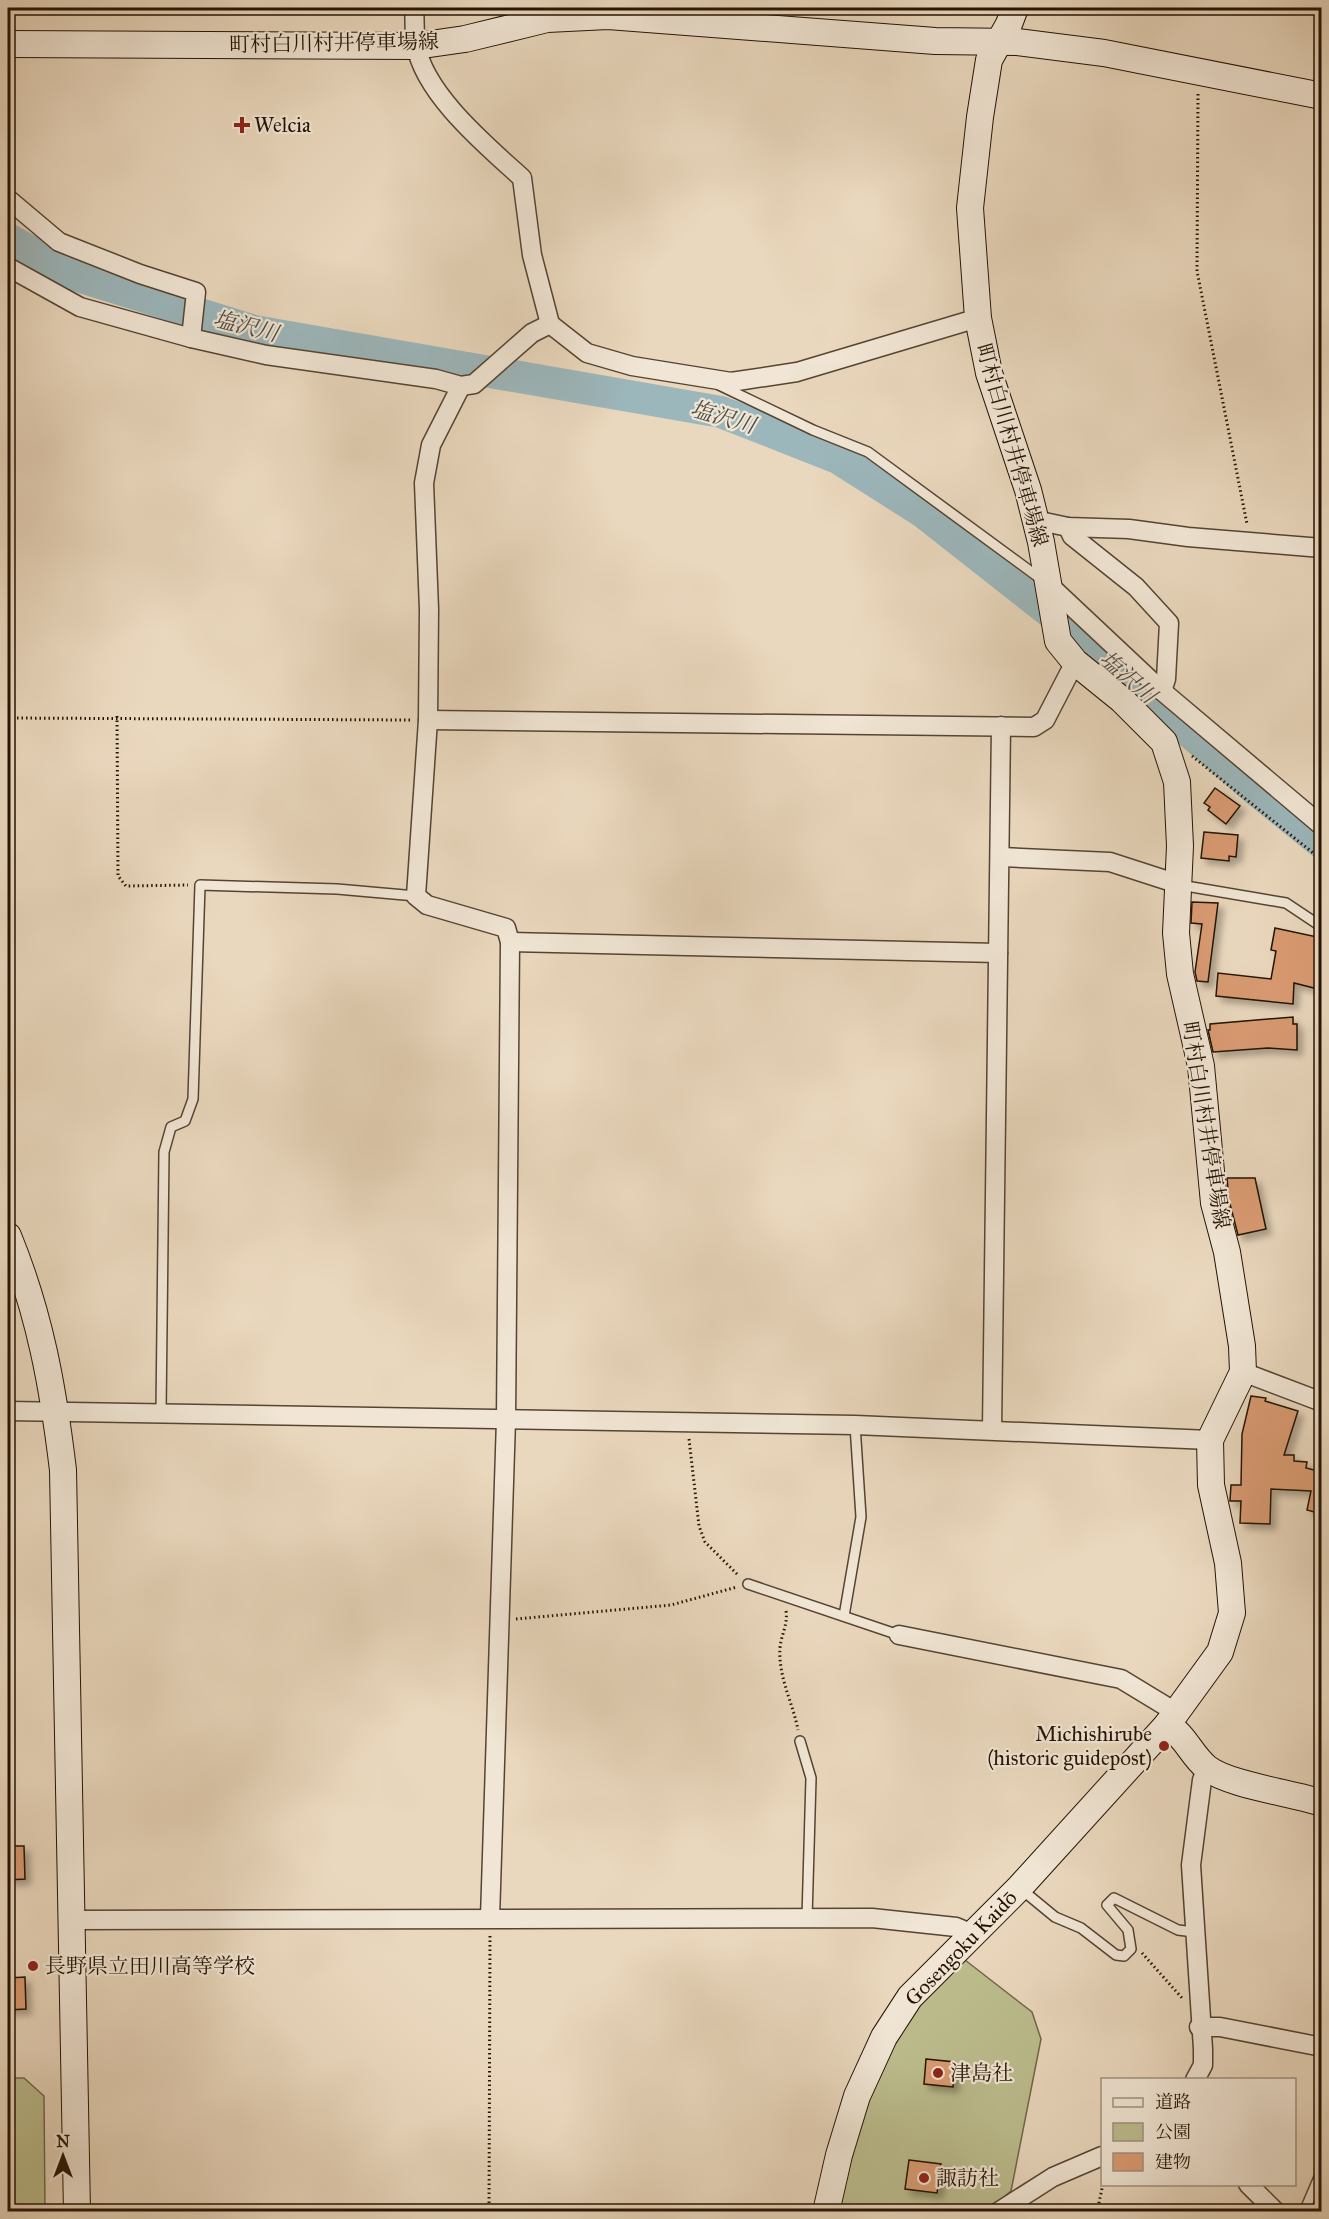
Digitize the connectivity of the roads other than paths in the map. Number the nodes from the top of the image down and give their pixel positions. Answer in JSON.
{"nodes":[{"id":1,"x":414,"y":8,"type":"edge"},
{"id":2,"x":1015,"y":8,"type":"edge"},
{"id":3,"x":998,"y":41,"type":"junction"},
{"id":4,"x":8,"y":44,"type":"edge"},
{"id":5,"x":416,"y":46,"type":"junction"},
{"id":6,"x":1322,"y":96,"type":"edge"},
{"id":7,"x":8,"y":199,"type":"edge"},
{"id":8,"x":8,"y":267,"type":"edge"},
{"id":9,"x":978,"y":318,"type":"junction"},
{"id":10,"x":550,"y":324,"type":"junction"},
{"id":11,"x":190,"y":338,"type":"junction"},
{"id":12,"x":716,"y":380,"type":"junction"},
{"id":13,"x":467,"y":385,"type":"junction"},
{"id":14,"x":1035,"y":520,"type":"junction"},
{"id":15,"x":1068,"y":527,"type":"junction"},
{"id":16,"x":1322,"y":548,"type":"edge"},
{"id":17,"x":1048,"y":587,"type":"junction"},
{"id":18,"x":1075,"y":662,"type":"junction"},
{"id":19,"x":1162,"y":691,"type":"junction"},
{"id":20,"x":428,"y":720,"type":"junction"},
{"id":21,"x":1001,"y":726,"type":"junction"},
{"id":22,"x":1322,"y":826,"type":"edge"},
{"id":23,"x":1001,"y":857,"type":"junction"},
{"id":24,"x":1178,"y":884,"type":"junction"},
{"id":25,"x":416,"y":896,"type":"junction"},
{"id":26,"x":1322,"y":927,"type":"edge"},
{"id":27,"x":510,"y":942,"type":"junction"},
{"id":28,"x":998,"y":953,"type":"junction"},
{"id":29,"x":8,"y":1236,"type":"edge"},
{"id":30,"x":1243,"y":1372,"type":"junction"},
{"id":31,"x":1322,"y":1402,"type":"edge"},
{"id":32,"x":56,"y":1410,"type":"junction"},
{"id":33,"x":8,"y":1411,"type":"edge"},
{"id":34,"x":161,"y":1412,"type":"junction"},
{"id":35,"x":506,"y":1420,"type":"junction"},
{"id":36,"x":855,"y":1425,"type":"junction"},
{"id":37,"x":992,"y":1430,"type":"junction"},
{"id":38,"x":1210,"y":1440,"type":"junction"},
{"id":39,"x":748,"y":1584,"type":"road end"},
{"id":40,"x":844,"y":1616,"type":"junction"},
{"id":41,"x":899,"y":1635,"type":"joint"},
{"id":42,"x":1172,"y":1719,"type":"junction"},
{"id":43,"x":800,"y":1742,"type":"road end"},
{"id":44,"x":1207,"y":1768,"type":"junction"},
{"id":45,"x":1322,"y":1803,"type":"edge"},
{"id":46,"x":1019,"y":1888,"type":"junction"},
{"id":47,"x":490,"y":1918,"type":"junction"},
{"id":48,"x":807,"y":1918,"type":"junction"},
{"id":49,"x":72,"y":1920,"type":"junction"},
{"id":50,"x":1194,"y":1932,"type":"junction"},
{"id":51,"x":973,"y":1934,"type":"junction"},
{"id":52,"x":1199,"y":2022,"type":"junction"},
{"id":53,"x":1322,"y":2047,"type":"edge"},
{"id":54,"x":1196,"y":2078,"type":"edge"},
{"id":55,"x":1101,"y":2156,"type":"edge"},
{"id":56,"x":1322,"y":2170,"type":"edge"},
{"id":57,"x":1250,"y":2186,"type":"edge"},
{"id":58,"x":77,"y":2211,"type":"edge"},
{"id":59,"x":826,"y":2211,"type":"edge"},
{"id":60,"x":998,"y":2211,"type":"edge"},
{"id":61,"x":1276,"y":2211,"type":"edge"},
{"id":62,"x":1304,"y":2211,"type":"edge"}],
"edges":[{"from":1,"to":5,"type":"street"},
{"from":2,"to":3,"type":"main road"},
{"from":3,"to":5,"type":"main road","name":"町村白川村井停車場線"},
{"from":3,"to":6,"type":"main road"},
{"from":3,"to":9,"type":"main road","name":"町村白川村井停車場線"},
{"from":4,"to":5,"type":"main road","name":"町村白川村井停車場線"},
{"from":5,"to":10,"type":"street"},
{"from":7,"to":11,"type":"street"},
{"from":8,"to":11,"type":"street"},
{"from":9,"to":12,"type":"street"},
{"from":9,"to":14,"type":"main road","name":"町村白川村井停車場線"},
{"from":10,"to":12,"type":"street"},
{"from":10,"to":13,"type":"street"},
{"from":11,"to":13,"type":"street"},
{"from":12,"to":17,"type":"lane"},
{"from":13,"to":20,"type":"street"},
{"from":14,"to":15,"type":"street"},
{"from":14,"to":17,"type":"main road","name":"町村白川村井停車場線"},
{"from":15,"to":16,"type":"street"},
{"from":15,"to":19,"type":"street"},
{"from":17,"to":18,"type":"main road","name":"町村白川村井停車場線"},
{"from":17,"to":19,"type":"street"},
{"from":18,"to":21,"type":"street"},
{"from":18,"to":24,"type":"main road","name":"町村白川村井停車場線"},
{"from":19,"to":22,"type":"street"},
{"from":20,"to":21,"type":"street"},
{"from":20,"to":25,"type":"street"},
{"from":21,"to":23,"type":"street"},
{"from":23,"to":24,"type":"street"},
{"from":23,"to":28,"type":"street"},
{"from":24,"to":26,"type":"lane"},
{"from":24,"to":30,"type":"main road","name":"町村白川村井停車場線"},
{"from":25,"to":27,"type":"street"},
{"from":25,"to":34,"type":"lane"},
{"from":27,"to":28,"type":"street"},
{"from":27,"to":35,"type":"street"},
{"from":28,"to":37,"type":"street"},
{"from":29,"to":32,"type":"main road"},
{"from":30,"to":31,"type":"street"},
{"from":30,"to":38,"type":"main road"},
{"from":32,"to":33,"type":"street"},
{"from":32,"to":34,"type":"street"},
{"from":32,"to":49,"type":"main road"},
{"from":34,"to":35,"type":"street"},
{"from":35,"to":36,"type":"street"},
{"from":35,"to":47,"type":"street"},
{"from":36,"to":37,"type":"street"},
{"from":36,"to":40,"type":"lane"},
{"from":37,"to":38,"type":"street"},
{"from":38,"to":42,"type":"main road"},
{"from":39,"to":40,"type":"lane"},
{"from":40,"to":41,"type":"lane"},
{"from":41,"to":42,"type":"street"},
{"from":42,"to":44,"type":"main road"},
{"from":42,"to":46,"type":"main road","name":"Gosengoku Kaidō"},
{"from":43,"to":48,"type":"lane"},
{"from":44,"to":45,"type":"main road"},
{"from":44,"to":50,"type":"street"},
{"from":46,"to":50,"type":"lane"},
{"from":46,"to":51,"type":"main road","name":"Gosengoku Kaidō"},
{"from":47,"to":48,"type":"street"},
{"from":47,"to":49,"type":"street"},
{"from":48,"to":51,"type":"street"},
{"from":49,"to":58,"type":"main road"},
{"from":50,"to":52,"type":"street"},
{"from":51,"to":59,"type":"main road","name":"Gosengoku Kaidō"},
{"from":52,"to":53,"type":"street"},
{"from":52,"to":54,"type":"street"},
{"from":55,"to":60,"type":"street"},
{"from":56,"to":62,"type":"lane"},
{"from":57,"to":61,"type":"street"}]}
